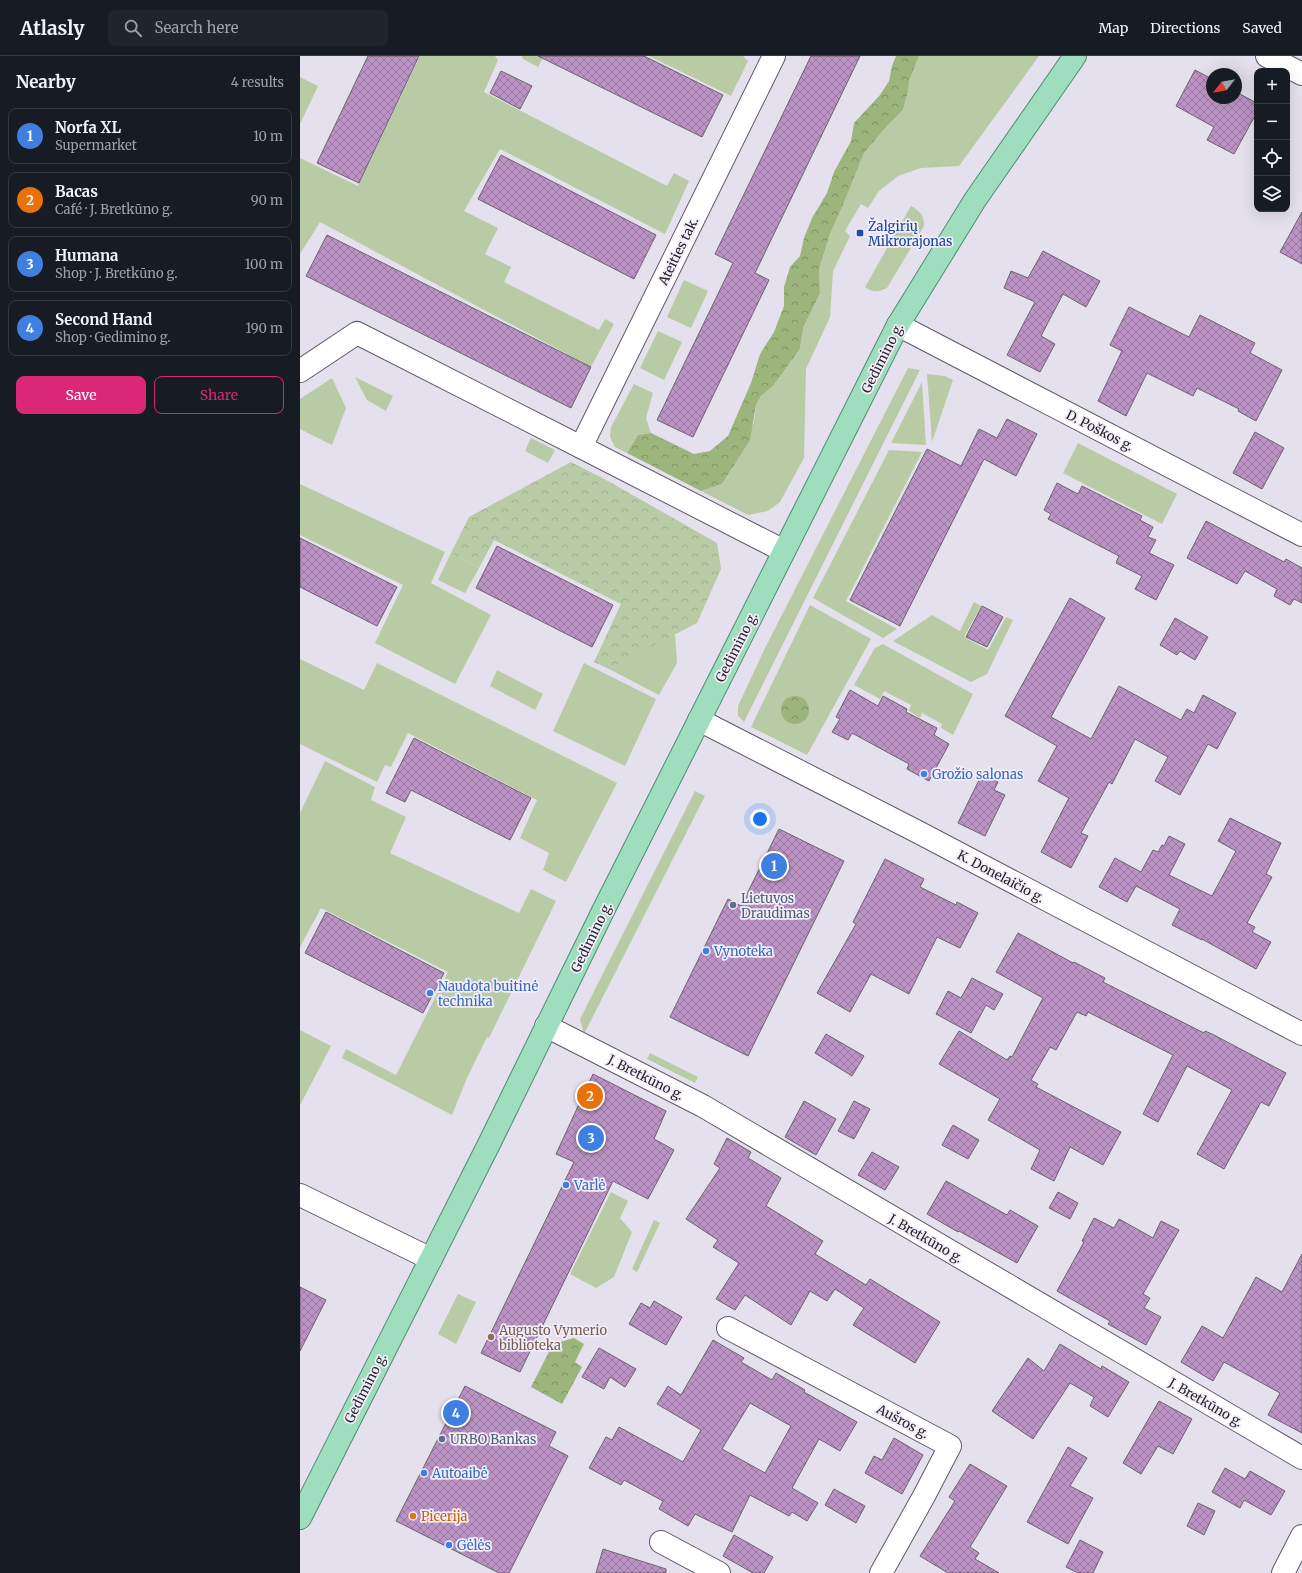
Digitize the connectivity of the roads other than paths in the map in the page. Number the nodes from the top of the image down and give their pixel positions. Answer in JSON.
{"nodes":[{"id":1,"x":774,"y":56,"type":"edge"},
{"id":2,"x":1075,"y":56,"type":"edge"},
{"id":3,"x":1267,"y":56,"type":"edge"},
{"id":4,"x":1302,"y":74,"type":"edge"},
{"id":5,"x":898,"y":326,"type":"junction"},
{"id":6,"x":300,"y":371,"type":"edge"},
{"id":7,"x":581,"y":447,"type":"junction"},
{"id":8,"x":1302,"y":535,"type":"edge"},
{"id":9,"x":784,"y":550,"type":"junction"},
{"id":10,"x":699,"y":720,"type":"junction"},
{"id":11,"x":546,"y":1026,"type":"junction"},
{"id":12,"x":1302,"y":1034,"type":"edge"},
{"id":13,"x":300,"y":1195,"type":"edge"},
{"id":14,"x":431,"y":1259,"type":"junction"},
{"id":15,"x":728,"y":1328,"type":"dead end"},
{"id":16,"x":1302,"y":1458,"type":"edge"},
{"id":17,"x":300,"y":1518,"type":"edge"},
{"id":18,"x":1302,"y":1536,"type":"edge"},
{"id":19,"x":661,"y":1542,"type":"dead end"},
{"id":20,"x":719,"y":1573,"type":"edge"},
{"id":21,"x":881,"y":1573,"type":"edge"},
{"id":22,"x":1283,"y":1573,"type":"edge"}],
"edges":[{"from":1,"to":7,"type":"street","name":"Ateities tak."},
{"from":2,"to":5,"type":"main road","name":"Gedimino g."},
{"from":3,"to":4,"type":"street"},
{"from":5,"to":8,"type":"street","name":"D. Poškos g."},
{"from":5,"to":9,"type":"main road","name":"Gedimino g."},
{"from":6,"to":7,"type":"street"},
{"from":7,"to":9,"type":"street"},
{"from":9,"to":10,"type":"main road","name":"Gedimino g."},
{"from":10,"to":11,"type":"main road","name":"Gedimino g."},
{"from":10,"to":12,"type":"street","name":"K. Donelaičio g."},
{"from":11,"to":14,"type":"main road","name":"Gedimino g."},
{"from":11,"to":16,"type":"street","name":"J. Bretkūno g."},
{"from":13,"to":14,"type":"street"},
{"from":14,"to":17,"type":"main road","name":"Gedimino g."},
{"from":15,"to":21,"type":"street","name":"Aušros g."},
{"from":18,"to":22,"type":"street"},
{"from":19,"to":20,"type":"street"}]}
